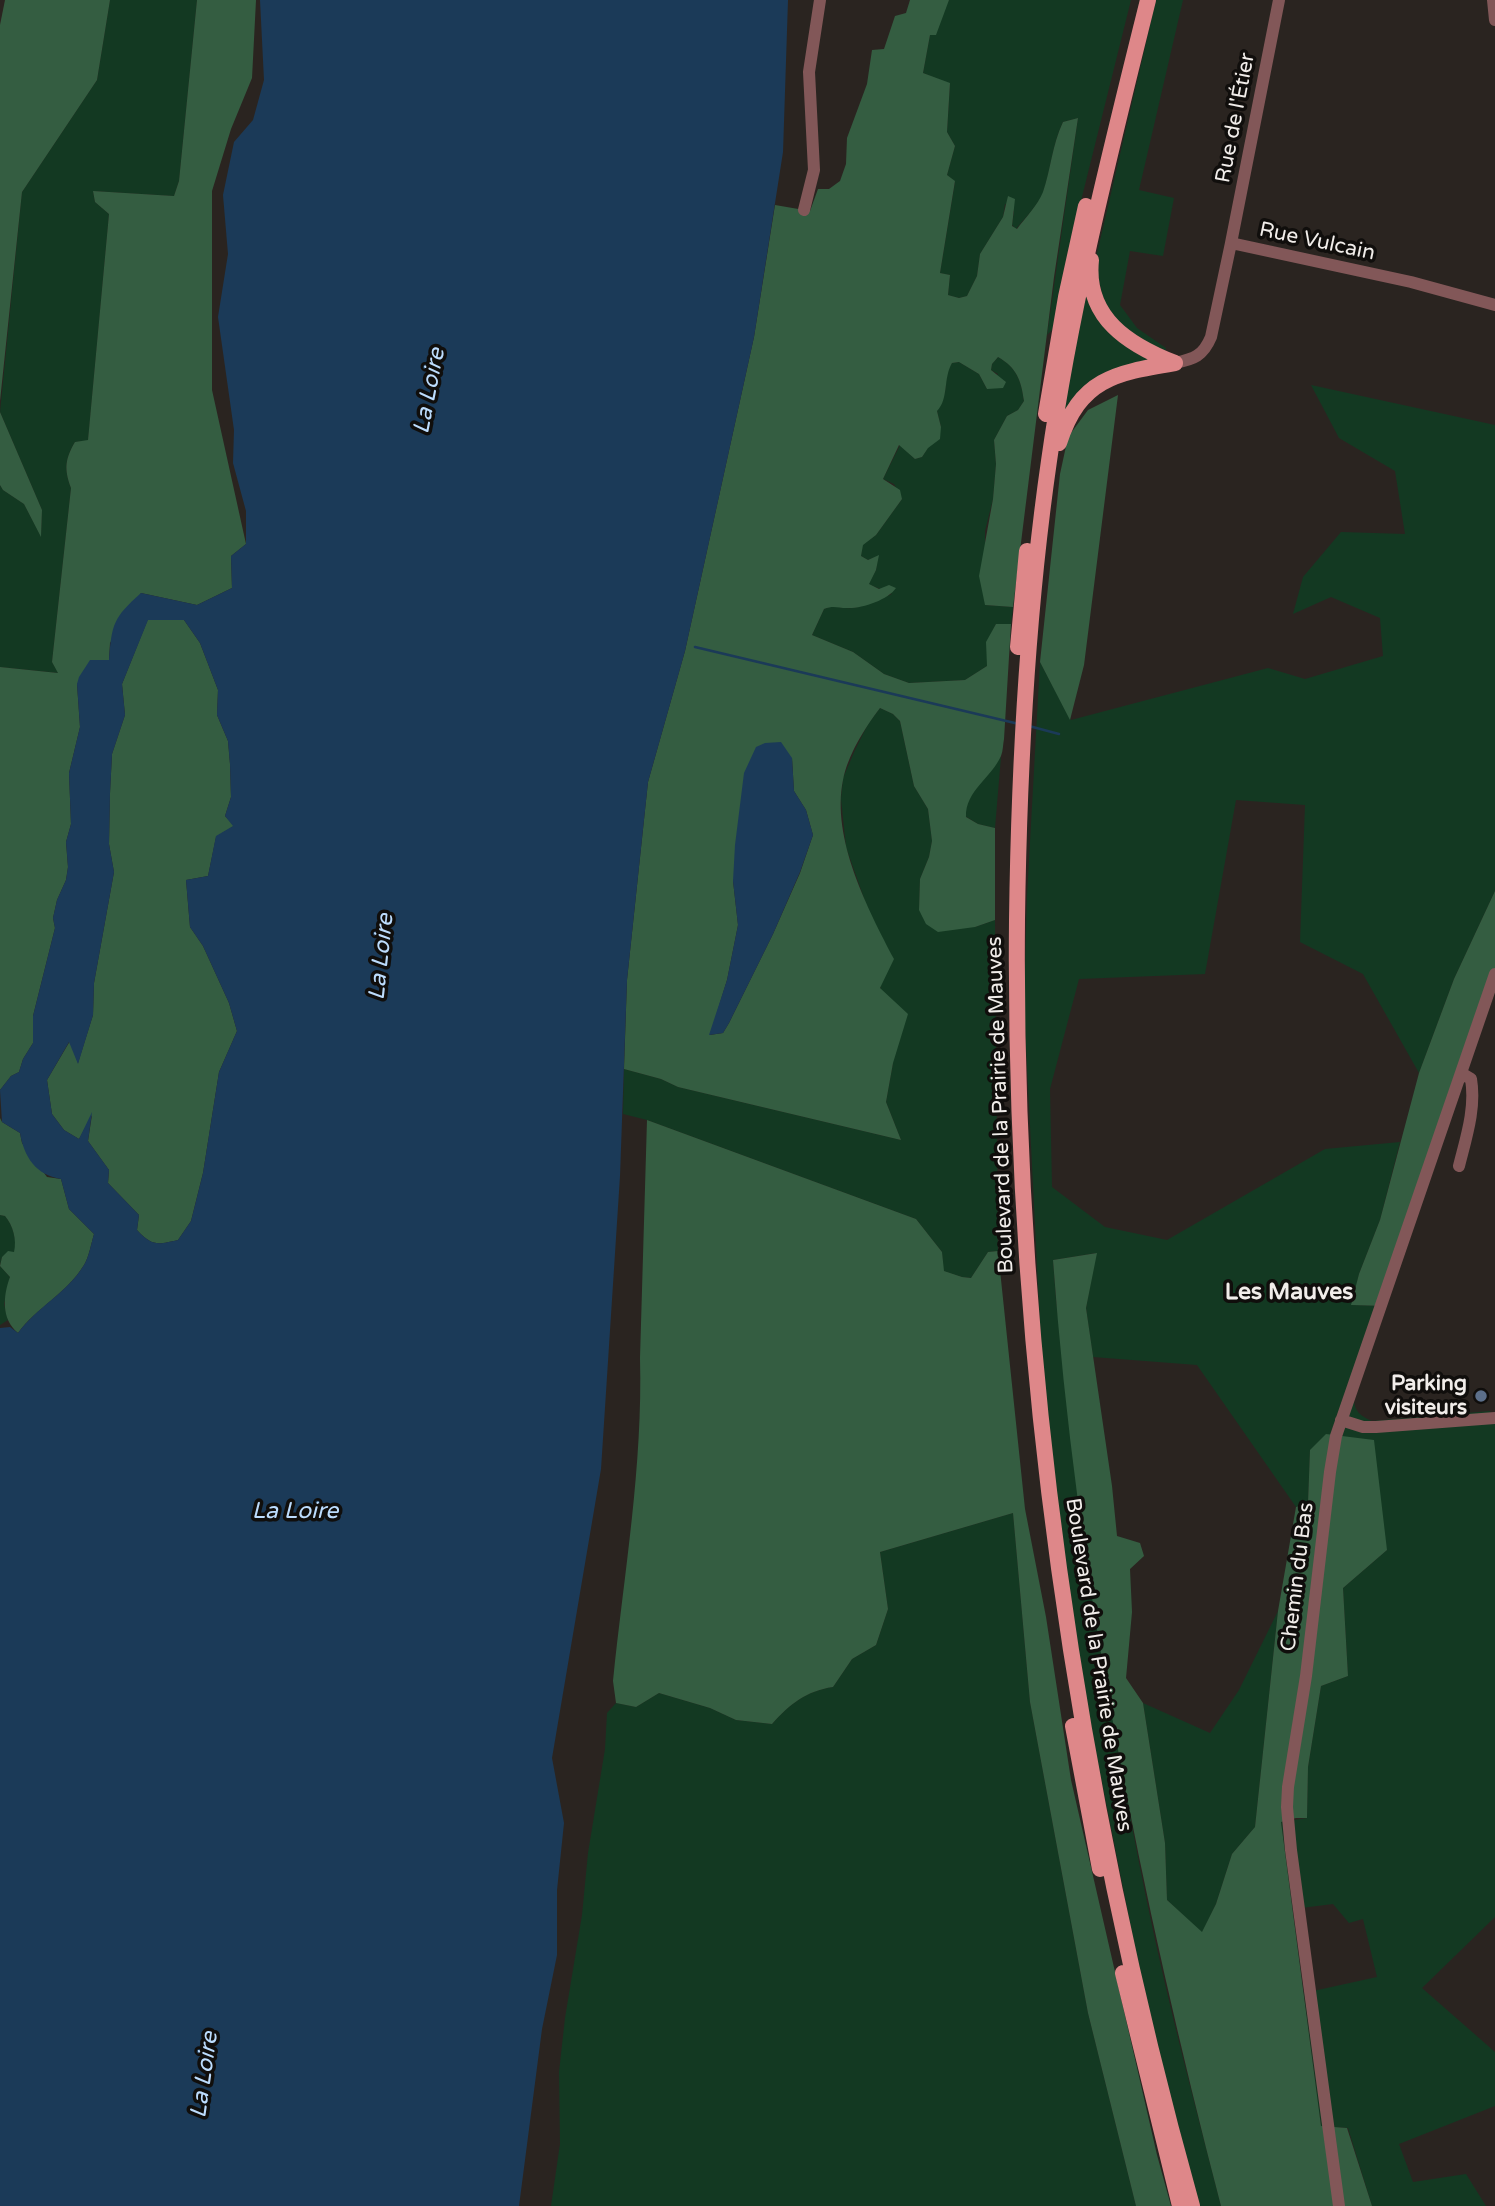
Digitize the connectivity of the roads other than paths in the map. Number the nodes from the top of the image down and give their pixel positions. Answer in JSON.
{"nodes":[{"id":1,"x":820,"y":0,"type":"edge"},
{"id":2,"x":1138,"y":0,"type":"edge"},
{"id":3,"x":1151,"y":0,"type":"edge"},
{"id":4,"x":1279,"y":0,"type":"edge"},
{"id":5,"x":1493,"y":0,"type":"edge"},
{"id":6,"x":1495,"y":20,"type":"edge"},
{"id":7,"x":804,"y":210,"type":"dead end"},
{"id":8,"x":1231,"y":243,"type":"junction"},
{"id":9,"x":1495,"y":305,"type":"edge"},
{"id":10,"x":1175,"y":363,"type":"junction"},
{"id":11,"x":1031,"y":625,"type":"junction"},
{"id":12,"x":1495,"y":974,"type":"edge"},
{"id":13,"x":1461,"y":1073,"type":"junction"},
{"id":14,"x":1459,"y":1166,"type":"dead end"},
{"id":15,"x":1495,"y":1418,"type":"edge"},
{"id":16,"x":1341,"y":1420,"type":"junction"},
{"id":17,"x":1180,"y":2206,"type":"edge"},
{"id":18,"x":1192,"y":2206,"type":"edge"},
{"id":19,"x":1339,"y":2206,"type":"edge"}],
"edges":[{"from":1,"to":7,"type":"street"},
{"from":2,"to":17,"type":"main road","name":"Boulevard de la Prairie de Mauves"},
{"from":3,"to":10,"type":"main road"},
{"from":3,"to":11,"type":"main road","name":"Boulevard de la Prairie de Mauves"},
{"from":4,"to":8,"type":"street","name":"Rue de l'Étier"},
{"from":5,"to":6,"type":"street"},
{"from":8,"to":9,"type":"street","name":"Rue Vulcain"},
{"from":8,"to":10,"type":"street","name":"Rue Vulcain"},
{"from":10,"to":11,"type":"main road"},
{"from":11,"to":18,"type":"main road","name":"Boulevard de la Prairie de Mauves"},
{"from":12,"to":13,"type":"street","name":"Chemin du Bas"},
{"from":13,"to":14,"type":"street"},
{"from":13,"to":16,"type":"street","name":"Chemin du Bas"},
{"from":15,"to":16,"type":"street"},
{"from":16,"to":19,"type":"street","name":"Chemin du Bas"}]}
